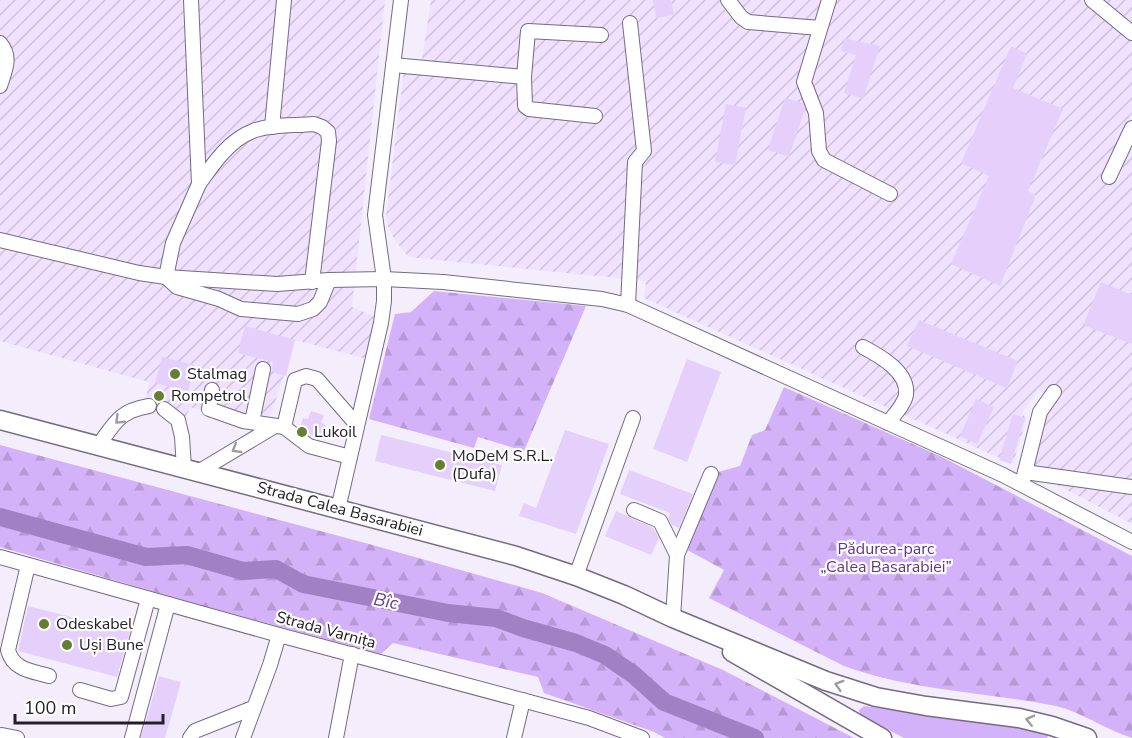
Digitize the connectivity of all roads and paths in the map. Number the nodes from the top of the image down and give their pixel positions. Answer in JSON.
{"nodes":[{"id":1,"x":191,"y":0,"type":"edge"},
{"id":2,"x":284,"y":0,"type":"edge"},
{"id":3,"x":401,"y":0,"type":"edge"},
{"id":4,"x":728,"y":0,"type":"edge"},
{"id":5,"x":829,"y":0,"type":"edge"},
{"id":6,"x":1092,"y":0,"type":"edge"},
{"id":7,"x":630,"y":23,"type":"dead end"},
{"id":8,"x":820,"y":28,"type":"junction"},
{"id":9,"x":1132,"y":33,"type":"edge"},
{"id":10,"x":601,"y":35,"type":"dead end"},
{"id":11,"x":0,"y":43,"type":"edge"},
{"id":12,"x":393,"y":65,"type":"junction"},
{"id":13,"x":524,"y":77,"type":"junction"},
{"id":14,"x":0,"y":86,"type":"edge"},
{"id":15,"x":595,"y":116,"type":"dead end"},
{"id":16,"x":272,"y":128,"type":"junction"},
{"id":17,"x":1132,"y":128,"type":"edge"},
{"id":18,"x":1109,"y":177,"type":"dead end"},
{"id":19,"x":200,"y":184,"type":"junction"},
{"id":20,"x":890,"y":194,"type":"dead end"},
{"id":21,"x":0,"y":240,"type":"edge"},
{"id":22,"x":166,"y":277,"type":"junction"},
{"id":23,"x":384,"y":279,"type":"junction"},
{"id":24,"x":328,"y":280,"type":"junction"},
{"id":25,"x":312,"y":282,"type":"junction"},
{"id":26,"x":628,"y":305,"type":"junction"},
{"id":27,"x":863,"y":347,"type":"dead end"},
{"id":28,"x":263,"y":369,"type":"dead end"},
{"id":29,"x":212,"y":390,"type":"dead end"},
{"id":30,"x":1054,"y":392,"type":"dead end"},
{"id":31,"x":149,"y":406,"type":"dead end"},
{"id":32,"x":164,"y":409,"type":"dead end"},
{"id":33,"x":633,"y":418,"type":"dead end"},
{"id":34,"x":0,"y":420,"type":"edge"},
{"id":35,"x":252,"y":422,"type":"junction"},
{"id":36,"x":888,"y":423,"type":"junction"},
{"id":37,"x":357,"y":425,"type":"junction"},
{"id":38,"x":279,"y":427,"type":"junction"},
{"id":39,"x":98,"y":446,"type":"junction"},
{"id":40,"x":350,"y":457,"type":"junction"},
{"id":41,"x":191,"y":470,"type":"junction"},
{"id":42,"x":711,"y":474,"type":"dead end"},
{"id":43,"x":1023,"y":478,"type":"junction"},
{"id":44,"x":1132,"y":487,"type":"edge"},
{"id":45,"x":338,"y":509,"type":"junction"},
{"id":46,"x":634,"y":510,"type":"dead end"},
{"id":47,"x":1132,"y":542,"type":"edge"},
{"id":48,"x":677,"y":555,"type":"junction"},
{"id":49,"x":0,"y":557,"type":"edge"},
{"id":50,"x":28,"y":565,"type":"junction"},
{"id":51,"x":576,"y":576,"type":"junction"},
{"id":52,"x":148,"y":599,"type":"junction"},
{"id":53,"x":168,"y":604,"type":"junction"},
{"id":54,"x":673,"y":618,"type":"junction"},
{"id":55,"x":279,"y":635,"type":"junction"},
{"id":56,"x":352,"y":654,"type":"junction"},
{"id":57,"x":49,"y":676,"type":"dead end"},
{"id":58,"x":80,"y":690,"type":"dead end"},
{"id":59,"x":523,"y":700,"type":"junction"},
{"id":60,"x":253,"y":708,"type":"junction"},
{"id":61,"x":2,"y":735,"type":"dead end"},
{"id":62,"x":17,"y":738,"type":"edge"},
{"id":63,"x":132,"y":738,"type":"edge"},
{"id":64,"x":190,"y":738,"type":"edge"},
{"id":65,"x":243,"y":738,"type":"edge"},
{"id":66,"x":336,"y":738,"type":"edge"},
{"id":67,"x":514,"y":738,"type":"edge"},
{"id":68,"x":640,"y":738,"type":"edge"},
{"id":69,"x":882,"y":738,"type":"edge"},
{"id":70,"x":1081,"y":738,"type":"edge"},
{"id":71,"x":1086,"y":738,"type":"edge"}],
"edges":[{"from":1,"to":19,"type":"street"},
{"from":2,"to":16,"type":"street"},
{"from":3,"to":12,"type":"street"},
{"from":4,"to":8,"type":"street"},
{"from":5,"to":8,"type":"street"},
{"from":6,"to":9,"type":"street"},
{"from":7,"to":26,"type":"street"},
{"from":8,"to":20,"type":"street"},
{"from":10,"to":13,"type":"street"},
{"from":11,"to":14,"type":"street"},
{"from":12,"to":13,"type":"street"},
{"from":12,"to":23,"type":"street"},
{"from":13,"to":15,"type":"street"},
{"from":16,"to":19,"type":"street"},
{"from":16,"to":25,"type":"street"},
{"from":17,"to":18,"type":"street"},
{"from":19,"to":22,"type":"street"},
{"from":21,"to":22,"type":"street"},
{"from":22,"to":24,"type":"street"},
{"from":22,"to":25,"type":"street"},
{"from":23,"to":24,"type":"street"},
{"from":23,"to":26,"type":"street"},
{"from":23,"to":37,"type":"street"},
{"from":24,"to":25,"type":"street"},
{"from":26,"to":36,"type":"street"},
{"from":27,"to":36,"type":"street"},
{"from":28,"to":35,"type":"street"},
{"from":29,"to":35,"type":"street"},
{"from":30,"to":43,"type":"street"},
{"from":31,"to":39,"type":"street","one_way":true},
{"from":32,"to":41,"type":"street"},
{"from":33,"to":51,"type":"street"},
{"from":34,"to":39,"type":"main road","name":"Strada Calea Basarabiei"},
{"from":35,"to":38,"type":"street"},
{"from":36,"to":43,"type":"street"},
{"from":37,"to":38,"type":"street"},
{"from":37,"to":40,"type":"street"},
{"from":38,"to":40,"type":"street"},
{"from":38,"to":41,"type":"street","one_way":true},
{"from":39,"to":41,"type":"main road","name":"Strada Calea Basarabiei"},
{"from":40,"to":45,"type":"street"},
{"from":41,"to":45,"type":"main road","name":"Strada Calea Basarabiei"},
{"from":42,"to":48,"type":"street"},
{"from":43,"to":44,"type":"street"},
{"from":43,"to":47,"type":"street"},
{"from":45,"to":51,"type":"main road","name":"Strada Calea Basarabiei"},
{"from":46,"to":48,"type":"street"},
{"from":48,"to":54,"type":"street"},
{"from":49,"to":50,"type":"street","name":"Strada Varnița"},
{"from":50,"to":52,"type":"street","name":"Strada Varnița"},
{"from":50,"to":57,"type":"street"},
{"from":51,"to":54,"type":"main road","name":"Strada Calea Basarabiei"},
{"from":52,"to":53,"type":"street","name":"Strada Varnița"},
{"from":52,"to":58,"type":"street"},
{"from":53,"to":55,"type":"street","name":"Strada Varnița"},
{"from":53,"to":63,"type":"street"},
{"from":54,"to":69,"type":"main road","name":"Strada Calea Basarabiei"},
{"from":71,"to":54,"type":"main road","name":"Strada Calea Basarabiei","one_way":true},
{"from":55,"to":56,"type":"street","name":"Strada Varnița"},
{"from":55,"to":60,"type":"street"},
{"from":56,"to":59,"type":"street","name":"Strada Varnița"},
{"from":56,"to":66,"type":"street"},
{"from":59,"to":67,"type":"street"},
{"from":59,"to":68,"type":"street","name":"Strada Varnița"},
{"from":60,"to":64,"type":"street"},
{"from":60,"to":65,"type":"street"},
{"from":61,"to":62,"type":"street"},
{"from":70,"to":71,"type":"main road"}]}
